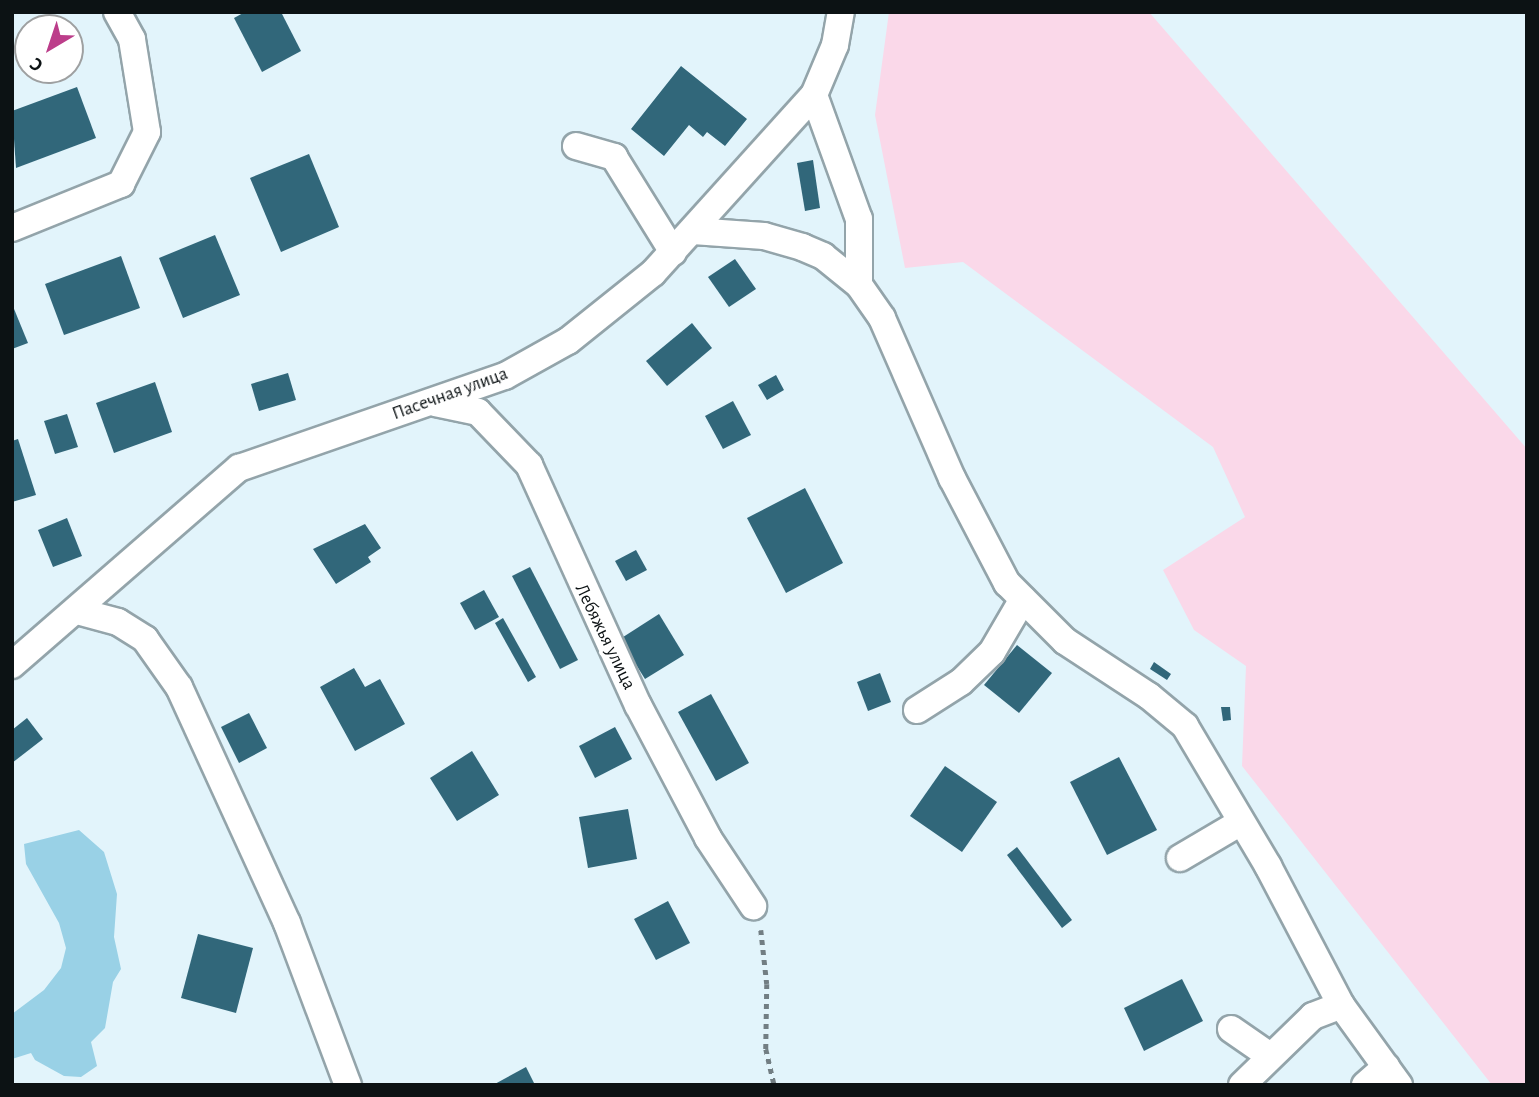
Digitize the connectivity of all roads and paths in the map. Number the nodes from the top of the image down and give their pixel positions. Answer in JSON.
{"nodes":[{"id":1,"x":117,"y":12,"type":"edge"},
{"id":2,"x":842,"y":12,"type":"edge"},
{"id":3,"x":814,"y":95,"type":"junction"},
{"id":4,"x":576,"y":146,"type":"dead end"},
{"id":5,"x":12,"y":228,"type":"edge"},
{"id":6,"x":693,"y":231,"type":"junction"},
{"id":7,"x":673,"y":252,"type":"junction"},
{"id":8,"x":859,"y":285,"type":"junction"},
{"id":9,"x":434,"y":403,"type":"junction"},
{"id":10,"x":1023,"y":599,"type":"junction"},
{"id":11,"x":77,"y":611,"type":"junction"},
{"id":12,"x":12,"y":665,"type":"edge"},
{"id":13,"x":917,"y":709,"type":"dead end"},
{"id":14,"x":1241,"y":822,"type":"junction"},
{"id":15,"x":1180,"y":858,"type":"dead end"},
{"id":16,"x":753,"y":906,"type":"joint"},
{"id":17,"x":1341,"y":1005,"type":"junction"},
{"id":18,"x":1231,"y":1029,"type":"dead end"},
{"id":19,"x":1270,"y":1056,"type":"junction"},
{"id":20,"x":1392,"y":1076,"type":"edge"},
{"id":21,"x":348,"y":1085,"type":"edge"},
{"id":22,"x":774,"y":1085,"type":"edge"},
{"id":23,"x":1242,"y":1085,"type":"edge"},
{"id":24,"x":1366,"y":1085,"type":"edge"}],
"edges":[{"from":1,"to":5,"type":"street"},
{"from":2,"to":3,"type":"street","name":"Пасечная улица"},
{"from":3,"to":6,"type":"street","name":"Пасечная улица"},
{"from":3,"to":8,"type":"street"},
{"from":4,"to":7,"type":"street"},
{"from":6,"to":7,"type":"street","name":"Пасечная улица"},
{"from":6,"to":8,"type":"street"},
{"from":7,"to":9,"type":"street","name":"Пасечная улица"},
{"from":8,"to":10,"type":"street"},
{"from":9,"to":11,"type":"street","name":"Пасечная улица"},
{"from":9,"to":16,"type":"street","name":"Лебяжья улица"},
{"from":10,"to":13,"type":"street"},
{"from":10,"to":14,"type":"street"},
{"from":11,"to":12,"type":"street","name":"Пасечная улица"},
{"from":11,"to":21,"type":"street"},
{"from":14,"to":15,"type":"street"},
{"from":14,"to":17,"type":"street"},
{"from":16,"to":22,"type":"path"},
{"from":17,"to":19,"type":"street"},
{"from":17,"to":20,"type":"street"},
{"from":18,"to":19,"type":"street"},
{"from":19,"to":23,"type":"street"},
{"from":20,"to":24,"type":"street"}]}
